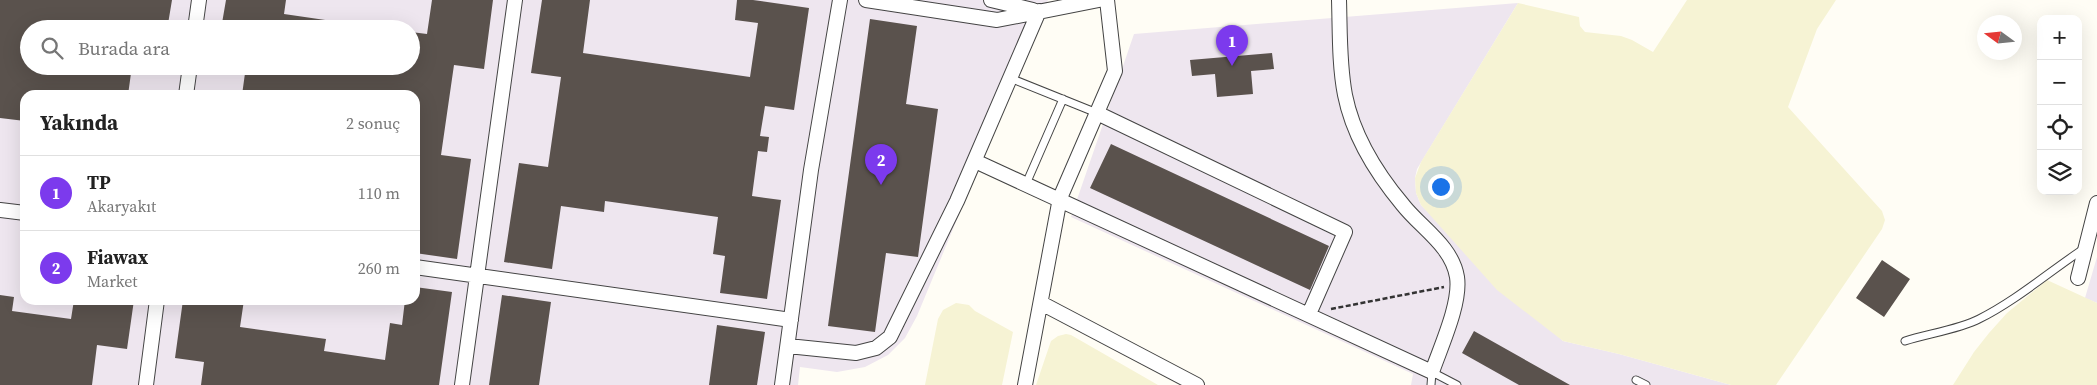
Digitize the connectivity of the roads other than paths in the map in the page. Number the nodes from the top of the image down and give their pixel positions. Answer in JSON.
{"nodes":[{"id":1,"x":199,"y":0,"type":"edge"},
{"id":2,"x":515,"y":0,"type":"edge"},
{"id":3,"x":840,"y":0,"type":"edge"},
{"id":4,"x":866,"y":0,"type":"edge"},
{"id":5,"x":990,"y":0,"type":"edge"},
{"id":6,"x":1099,"y":0,"type":"edge"},
{"id":7,"x":1107,"y":0,"type":"edge"},
{"id":8,"x":1339,"y":0,"type":"edge"},
{"id":9,"x":1039,"y":12,"type":"junction"},
{"id":10,"x":196,"y":20,"type":"edge"},
{"id":11,"x":189,"y":75,"type":"edge"},
{"id":12,"x":1010,"y":78,"type":"junction"},
{"id":13,"x":187,"y":90,"type":"edge"},
{"id":14,"x":1063,"y":99,"type":"junction"},
{"id":15,"x":1097,"y":113,"type":"junction"},
{"id":16,"x":975,"y":161,"type":"junction"},
{"id":17,"x":1026,"y":184,"type":"junction"},
{"id":18,"x":1060,"y":198,"type":"junction"},
{"id":19,"x":2097,"y":203,"type":"edge"},
{"id":20,"x":0,"y":210,"type":"edge"},
{"id":21,"x":20,"y":212,"type":"edge"},
{"id":22,"x":2086,"y":248,"type":"junction"},
{"id":23,"x":420,"y":268,"type":"edge"},
{"id":24,"x":477,"y":276,"type":"junction"},
{"id":25,"x":2078,"y":278,"type":"dead end"},
{"id":26,"x":1040,"y":303,"type":"junction"},
{"id":27,"x":156,"y":305,"type":"edge"},
{"id":28,"x":1309,"y":314,"type":"junction"},
{"id":29,"x":791,"y":320,"type":"junction"},
{"id":30,"x":1905,"y":341,"type":"dead end"},
{"id":31,"x":788,"y":346,"type":"junction"},
{"id":32,"x":1432,"y":378,"type":"edge"},
{"id":33,"x":1636,"y":380,"type":"dead end"},
{"id":34,"x":146,"y":385,"type":"edge"},
{"id":35,"x":462,"y":385,"type":"edge"},
{"id":36,"x":782,"y":385,"type":"edge"},
{"id":37,"x":1025,"y":385,"type":"edge"},
{"id":38,"x":1197,"y":385,"type":"edge"},
{"id":39,"x":1457,"y":385,"type":"edge"},
{"id":40,"x":1646,"y":385,"type":"edge"}],
"edges":[{"from":1,"to":10,"type":"street"},
{"from":2,"to":24,"type":"street"},
{"from":3,"to":29,"type":"street"},
{"from":4,"to":9,"type":"street"},
{"from":5,"to":9,"type":"street"},
{"from":6,"to":9,"type":"street"},
{"from":7,"to":15,"type":"street"},
{"from":8,"to":32,"type":"street"},
{"from":9,"to":12,"type":"street"},
{"from":11,"to":13,"type":"street"},
{"from":12,"to":14,"type":"lane"},
{"from":12,"to":16,"type":"street"},
{"from":14,"to":15,"type":"lane"},
{"from":14,"to":17,"type":"lane"},
{"from":15,"to":18,"type":"street"},
{"from":15,"to":28,"type":"street"},
{"from":16,"to":17,"type":"street"},
{"from":16,"to":31,"type":"street"},
{"from":17,"to":18,"type":"street"},
{"from":18,"to":26,"type":"street"},
{"from":18,"to":28,"type":"street"},
{"from":19,"to":22,"type":"street"},
{"from":20,"to":21,"type":"street"},
{"from":22,"to":25,"type":"street"},
{"from":22,"to":30,"type":"lane"},
{"from":23,"to":24,"type":"street"},
{"from":24,"to":29,"type":"street"},
{"from":24,"to":35,"type":"street"},
{"from":26,"to":37,"type":"street"},
{"from":26,"to":38,"type":"street"},
{"from":27,"to":34,"type":"street"},
{"from":28,"to":32,"type":"street"},
{"from":29,"to":31,"type":"street"},
{"from":31,"to":36,"type":"street"},
{"from":32,"to":39,"type":"lane"},
{"from":33,"to":40,"type":"lane"}]}
